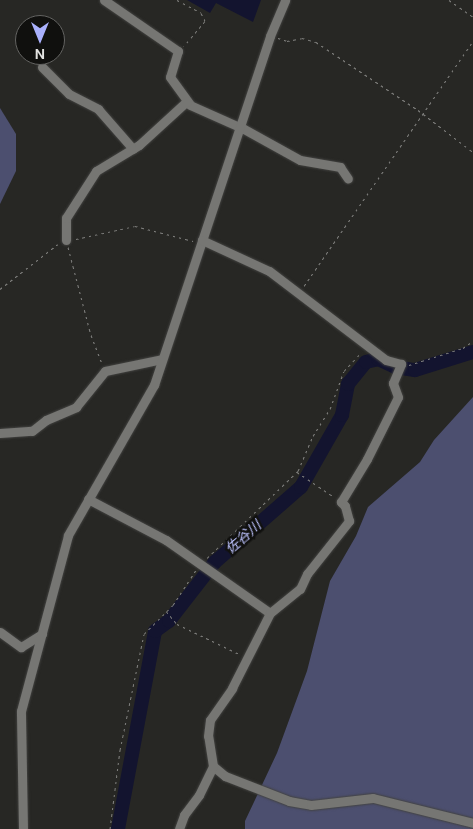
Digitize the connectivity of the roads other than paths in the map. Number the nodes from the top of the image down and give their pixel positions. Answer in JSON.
{"nodes":[{"id":1,"x":104,"y":0,"type":"edge"},
{"id":2,"x":285,"y":0,"type":"edge"},
{"id":3,"x":42,"y":67,"type":"dead end"},
{"id":4,"x":187,"y":101,"type":"junction"},
{"id":5,"x":239,"y":128,"type":"junction"},
{"id":6,"x":133,"y":149,"type":"junction"},
{"id":7,"x":348,"y":179,"type":"dead end"},
{"id":8,"x":66,"y":240,"type":"road end"},
{"id":9,"x":202,"y":242,"type":"junction"},
{"id":10,"x":162,"y":359,"type":"junction"},
{"id":11,"x":0,"y":433,"type":"edge"},
{"id":12,"x":88,"y":499,"type":"junction"},
{"id":13,"x":270,"y":613,"type":"junction"},
{"id":14,"x":0,"y":632,"type":"edge"},
{"id":15,"x":42,"y":634,"type":"junction"},
{"id":16,"x":213,"y":766,"type":"junction"},
{"id":17,"x":473,"y":823,"type":"edge"},
{"id":18,"x":23,"y":829,"type":"edge"},
{"id":19,"x":179,"y":829,"type":"edge"}],
"edges":[{"from":1,"to":4,"type":"street"},
{"from":2,"to":5,"type":"street"},
{"from":3,"to":6,"type":"street"},
{"from":4,"to":5,"type":"street"},
{"from":4,"to":6,"type":"street"},
{"from":5,"to":7,"type":"street"},
{"from":5,"to":9,"type":"street"},
{"from":6,"to":8,"type":"street"},
{"from":9,"to":10,"type":"street"},
{"from":9,"to":13,"type":"street"},
{"from":10,"to":11,"type":"street"},
{"from":10,"to":12,"type":"street"},
{"from":12,"to":13,"type":"street"},
{"from":12,"to":15,"type":"street"},
{"from":13,"to":16,"type":"street"},
{"from":14,"to":15,"type":"street"},
{"from":15,"to":18,"type":"street"},
{"from":16,"to":17,"type":"street"},
{"from":16,"to":19,"type":"street"}]}
